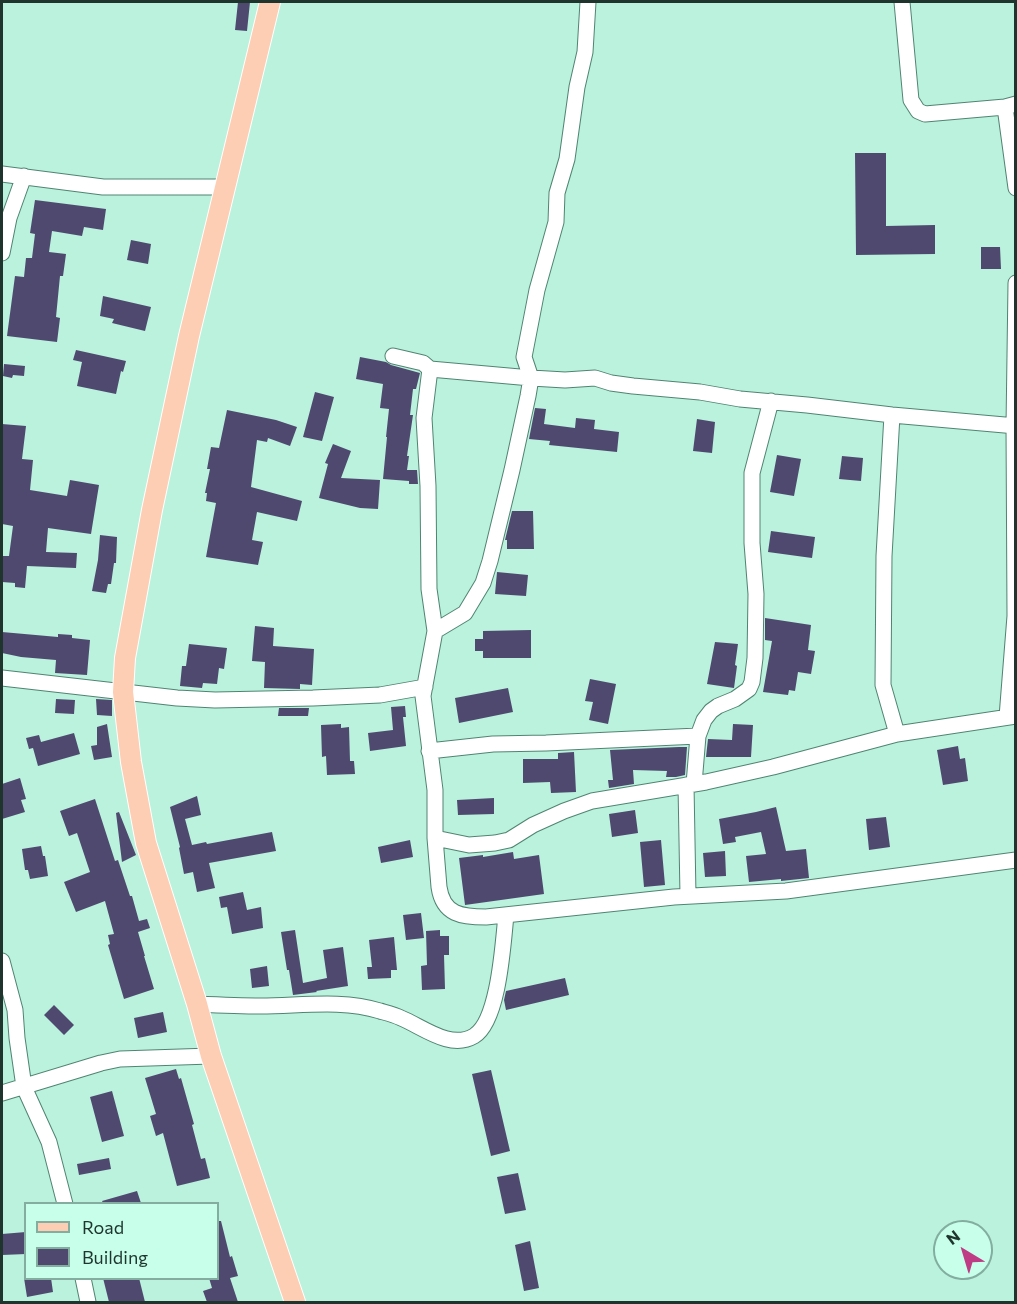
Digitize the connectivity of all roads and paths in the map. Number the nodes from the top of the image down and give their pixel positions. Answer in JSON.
{"nodes":[{"id":1,"x":270,"y":2,"type":"edge"},
{"id":2,"x":588,"y":2,"type":"edge"},
{"id":3,"x":902,"y":2,"type":"edge"},
{"id":4,"x":1010,"y":106,"type":"edge"},
{"id":5,"x":2,"y":174,"type":"edge"},
{"id":6,"x":24,"y":176,"type":"junction"},
{"id":7,"x":226,"y":187,"type":"junction"},
{"id":8,"x":1016,"y":188,"type":"edge"},
{"id":9,"x":2,"y":253,"type":"edge"},
{"id":10,"x":1016,"y":283,"type":"edge"},
{"id":11,"x":393,"y":356,"type":"dead end"},
{"id":12,"x":430,"y":369,"type":"junction"},
{"id":13,"x":531,"y":378,"type":"junction"},
{"id":14,"x":771,"y":402,"type":"junction"},
{"id":15,"x":892,"y":415,"type":"junction"},
{"id":16,"x":1015,"y":426,"type":"edge"},
{"id":17,"x":435,"y":631,"type":"junction"},
{"id":18,"x":2,"y":678,"type":"edge"},
{"id":19,"x":425,"y":687,"type":"junction"},
{"id":20,"x":123,"y":692,"type":"junction"},
{"id":21,"x":1011,"y":716,"type":"edge"},
{"id":22,"x":897,"y":734,"type":"junction"},
{"id":23,"x":698,"y":736,"type":"junction"},
{"id":24,"x":429,"y":751,"type":"junction"},
{"id":25,"x":690,"y":785,"type":"junction"},
{"id":26,"x":435,"y":838,"type":"junction"},
{"id":27,"x":1016,"y":860,"type":"edge"},
{"id":28,"x":688,"y":896,"type":"junction"},
{"id":29,"x":506,"y":915,"type":"junction"},
{"id":30,"x":2,"y":961,"type":"edge"},
{"id":31,"x":197,"y":1004,"type":"junction"},
{"id":32,"x":211,"y":1056,"type":"junction"},
{"id":33,"x":24,"y":1087,"type":"junction"},
{"id":34,"x":2,"y":1093,"type":"edge"},
{"id":35,"x":65,"y":1202,"type":"edge"},
{"id":36,"x":83,"y":1280,"type":"edge"},
{"id":37,"x":88,"y":1302,"type":"edge"},
{"id":38,"x":293,"y":1302,"type":"edge"}],
"edges":[{"from":1,"to":7,"type":"main road"},
{"from":2,"to":13,"type":"street"},
{"from":3,"to":4,"type":"street"},
{"from":4,"to":8,"type":"street"},
{"from":5,"to":6,"type":"street"},
{"from":6,"to":7,"type":"street"},
{"from":6,"to":9,"type":"street"},
{"from":7,"to":20,"type":"main road"},
{"from":10,"to":16,"type":"street"},
{"from":11,"to":12,"type":"street"},
{"from":12,"to":13,"type":"street"},
{"from":12,"to":17,"type":"street"},
{"from":13,"to":14,"type":"street"},
{"from":13,"to":17,"type":"street"},
{"from":14,"to":15,"type":"street"},
{"from":14,"to":23,"type":"street"},
{"from":15,"to":16,"type":"street"},
{"from":15,"to":22,"type":"street"},
{"from":16,"to":21,"type":"street"},
{"from":17,"to":19,"type":"street"},
{"from":18,"to":20,"type":"street"},
{"from":19,"to":20,"type":"street"},
{"from":19,"to":24,"type":"street"},
{"from":20,"to":31,"type":"main road"},
{"from":21,"to":22,"type":"street"},
{"from":22,"to":25,"type":"street"},
{"from":23,"to":24,"type":"street"},
{"from":23,"to":25,"type":"street"},
{"from":24,"to":26,"type":"street"},
{"from":25,"to":26,"type":"street"},
{"from":25,"to":28,"type":"street"},
{"from":26,"to":29,"type":"street"},
{"from":27,"to":28,"type":"street"},
{"from":28,"to":29,"type":"street"},
{"from":29,"to":31,"type":"street"},
{"from":30,"to":33,"type":"street"},
{"from":31,"to":32,"type":"main road"},
{"from":32,"to":33,"type":"street"},
{"from":32,"to":38,"type":"main road"},
{"from":33,"to":34,"type":"street"},
{"from":33,"to":35,"type":"street"},
{"from":36,"to":37,"type":"street"}]}
